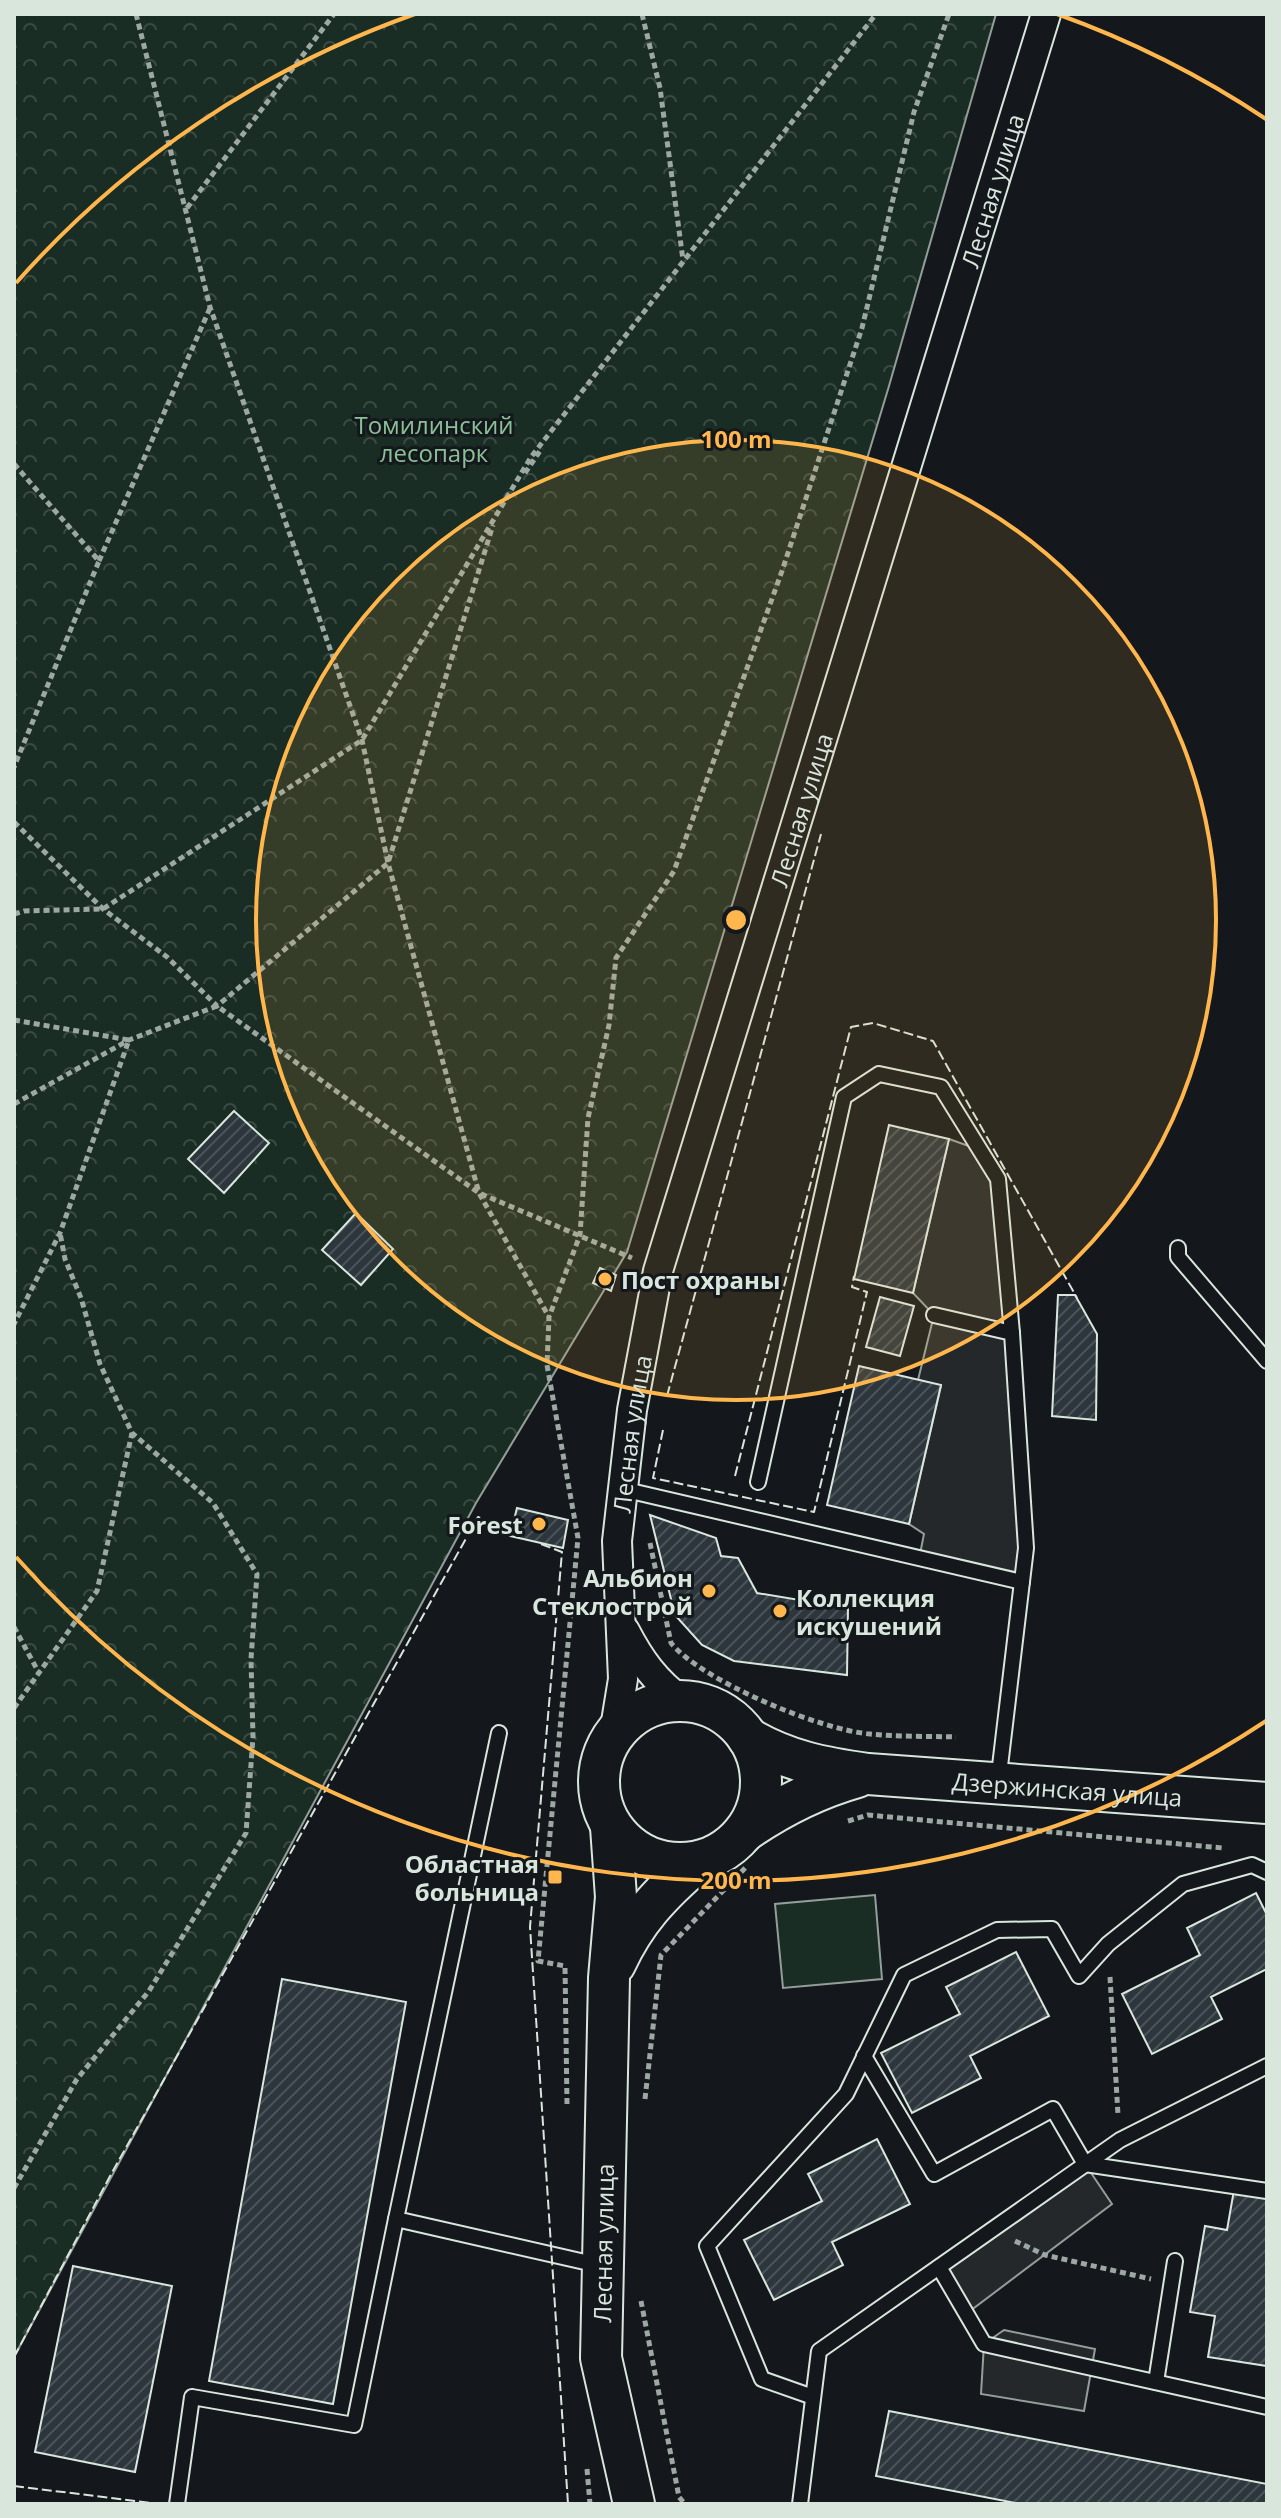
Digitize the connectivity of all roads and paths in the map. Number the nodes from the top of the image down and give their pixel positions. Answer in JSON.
{"nodes":[{"id":1,"x":136,"y":14,"type":"edge"},
{"id":2,"x":334,"y":14,"type":"edge"},
{"id":3,"x":642,"y":14,"type":"edge"},
{"id":4,"x":876,"y":14,"type":"edge"},
{"id":5,"x":949,"y":14,"type":"edge"},
{"id":6,"x":1046,"y":14,"type":"edge"},
{"id":7,"x":186,"y":209,"type":"junction"},
{"id":8,"x":683,"y":260,"type":"junction"},
{"id":9,"x":210,"y":307,"type":"junction"},
{"id":10,"x":14,"y":464,"type":"edge"},
{"id":11,"x":497,"y":514,"type":"junction"},
{"id":12,"x":99,"y":561,"type":"junction"},
{"id":13,"x":362,"y":740,"type":"junction"},
{"id":14,"x":14,"y":767,"type":"edge"},
{"id":15,"x":14,"y":822,"type":"edge"},
{"id":16,"x":388,"y":863,"type":"junction"},
{"id":17,"x":103,"y":909,"type":"junction"},
{"id":18,"x":14,"y":914,"type":"edge"},
{"id":19,"x":217,"y":1006,"type":"junction"},
{"id":20,"x":14,"y":1020,"type":"edge"},
{"id":21,"x":129,"y":1040,"type":"junction"},
{"id":22,"x":14,"y":1104,"type":"edge"},
{"id":23,"x":479,"y":1193,"type":"junction"},
{"id":24,"x":60,"y":1233,"type":"junction"},
{"id":25,"x":580,"y":1235,"type":"junction"},
{"id":26,"x":1178,"y":1248,"type":"dead end"},
{"id":27,"x":658,"y":1271,"type":"junction"},
{"id":28,"x":934,"y":1315,"type":"dead end"},
{"id":29,"x":549,"y":1317,"type":"junction"},
{"id":30,"x":14,"y":1324,"type":"edge"},
{"id":31,"x":1012,"y":1333,"type":"junction"},
{"id":32,"x":1267,"y":1361,"type":"edge"},
{"id":33,"x":132,"y":1433,"type":"junction"},
{"id":34,"x":758,"y":1482,"type":"dead end"},
{"id":35,"x":622,"y":1489,"type":"junction"},
{"id":36,"x":650,"y":1543,"type":"dead end"},
{"id":37,"x":1022,"y":1582,"type":"junction"},
{"id":38,"x":620,"y":1619,"type":"junction"},
{"id":39,"x":14,"y":1627,"type":"edge"},
{"id":40,"x":39,"y":1673,"type":"junction"},
{"id":41,"x":682,"y":1701,"type":"junction"},
{"id":42,"x":14,"y":1708,"type":"edge"},
{"id":43,"x":499,"y":1733,"type":"dead end"},
{"id":44,"x":614,"y":1734,"type":"junction"},
{"id":45,"x":956,"y":1737,"type":"dead end"},
{"id":46,"x":748,"y":1738,"type":"junction"},
{"id":47,"x":868,"y":1774,"type":"junction"},
{"id":48,"x":998,"y":1783,"type":"junction"},
{"id":49,"x":1267,"y":1803,"type":"edge"},
{"id":50,"x":843,"y":1822,"type":"dead end"},
{"id":51,"x":611,"y":1827,"type":"junction"},
{"id":52,"x":751,"y":1843,"type":"junction"},
{"id":53,"x":1227,"y":1848,"type":"dead end"},
{"id":54,"x":697,"y":1862,"type":"junction"},
{"id":55,"x":1267,"y":1872,"type":"edge"},
{"id":56,"x":1108,"y":1944,"type":"junction"},
{"id":57,"x":609,"y":1978,"type":"junction"},
{"id":58,"x":864,"y":2056,"type":"junction"},
{"id":59,"x":1267,"y":2066,"type":"edge"},
{"id":60,"x":644,"y":2115,"type":"dead end"},
{"id":61,"x":568,"y":2119,"type":"dead end"},
{"id":62,"x":1120,"y":2140,"type":"junction"},
{"id":63,"x":1085,"y":2164,"type":"junction"},
{"id":64,"x":14,"y":2188,"type":"edge"},
{"id":65,"x":1267,"y":2191,"type":"edge"},
{"id":66,"x":396,"y":2219,"type":"junction"},
{"id":67,"x":991,"y":2230,"type":"junction"},
{"id":68,"x":1175,"y":2261,"type":"dead end"},
{"id":69,"x":602,"y":2266,"type":"junction"},
{"id":70,"x":939,"y":2267,"type":"junction"},
{"id":71,"x":1172,"y":2283,"type":"junction"},
{"id":72,"x":640,"y":2294,"type":"dead end"},
{"id":73,"x":1156,"y":2382,"type":"junction"},
{"id":74,"x":813,"y":2397,"type":"junction"},
{"id":75,"x":1267,"y":2407,"type":"edge"},
{"id":76,"x":586,"y":2459,"type":"dead end"},
{"id":77,"x":177,"y":2504,"type":"edge"},
{"id":78,"x":590,"y":2504,"type":"edge"},
{"id":79,"x":634,"y":2504,"type":"edge"},
{"id":80,"x":685,"y":2504,"type":"edge"},
{"id":81,"x":800,"y":2504,"type":"edge"}],
"edges":[{"from":1,"to":7,"type":"path"},
{"from":2,"to":7,"type":"path"},
{"from":3,"to":8,"type":"path"},
{"from":4,"to":8,"type":"path"},
{"from":5,"to":25,"type":"path"},
{"from":6,"to":27,"type":"street","name":"Лесная улица"},
{"from":7,"to":9,"type":"path"},
{"from":8,"to":11,"type":"path"},
{"from":9,"to":12,"type":"path"},
{"from":9,"to":13,"type":"path"},
{"from":10,"to":12,"type":"path"},
{"from":11,"to":13,"type":"path"},
{"from":11,"to":16,"type":"path"},
{"from":12,"to":14,"type":"path"},
{"from":13,"to":16,"type":"path"},
{"from":13,"to":17,"type":"path"},
{"from":15,"to":17,"type":"path"},
{"from":16,"to":19,"type":"path"},
{"from":16,"to":23,"type":"path"},
{"from":17,"to":18,"type":"path"},
{"from":17,"to":19,"type":"path"},
{"from":19,"to":21,"type":"path"},
{"from":19,"to":23,"type":"path"},
{"from":20,"to":21,"type":"path"},
{"from":21,"to":22,"type":"path"},
{"from":21,"to":24,"type":"path"},
{"from":23,"to":25,"type":"path"},
{"from":23,"to":29,"type":"path"},
{"from":24,"to":30,"type":"path"},
{"from":24,"to":33,"type":"path"},
{"from":25,"to":27,"type":"path"},
{"from":25,"to":29,"type":"path"},
{"from":26,"to":32,"type":"lane"},
{"from":27,"to":35,"type":"street","name":"Лесная улица"},
{"from":28,"to":31,"type":"lane"},
{"from":29,"to":61,"type":"path"},
{"from":31,"to":34,"type":"lane"},
{"from":31,"to":37,"type":"lane"},
{"from":33,"to":40,"type":"path"},
{"from":33,"to":64,"type":"path"},
{"from":35,"to":37,"type":"lane"},
{"from":35,"to":38,"type":"street","name":"Лесная улица"},
{"from":36,"to":45,"type":"path"},
{"from":37,"to":48,"type":"lane"},
{"from":38,"to":41,"type":"street","name":"Лесная улица"},
{"from":38,"to":44,"type":"street","name":"Лесная улица"},
{"from":39,"to":40,"type":"path"},
{"from":40,"to":42,"type":"path"},
{"from":41,"to":44,"type":"main road"},
{"from":41,"to":46,"type":"main road"},
{"from":43,"to":66,"type":"lane"},
{"from":44,"to":51,"type":"main road"},
{"from":46,"to":47,"type":"main road","name":"Дзержинская улица"},
{"from":46,"to":52,"type":"main road"},
{"from":47,"to":48,"type":"main road","name":"Дзержинская улица"},
{"from":47,"to":52,"type":"main road","name":"Дзержинская улица"},
{"from":48,"to":49,"type":"main road","name":"Дзержинская улица"},
{"from":50,"to":53,"type":"path"},
{"from":51,"to":54,"type":"main road"},
{"from":51,"to":57,"type":"main road","name":"Лесная улица"},
{"from":52,"to":54,"type":"main road"},
{"from":52,"to":60,"type":"path"},
{"from":54,"to":57,"type":"main road","name":"Лесная улица"},
{"from":55,"to":56,"type":"lane"},
{"from":56,"to":58,"type":"lane"},
{"from":56,"to":62,"type":"path"},
{"from":57,"to":69,"type":"main road","name":"Лесная улица"},
{"from":58,"to":63,"type":"lane"},
{"from":58,"to":74,"type":"lane"},
{"from":59,"to":62,"type":"lane"},
{"from":62,"to":63,"type":"lane"},
{"from":63,"to":65,"type":"lane"},
{"from":63,"to":67,"type":"lane"},
{"from":66,"to":69,"type":"lane"},
{"from":66,"to":77,"type":"lane"},
{"from":67,"to":70,"type":"lane"},
{"from":67,"to":71,"type":"path"},
{"from":68,"to":71,"type":"lane"},
{"from":69,"to":79,"type":"main road","name":"Лесная улица"},
{"from":70,"to":73,"type":"lane"},
{"from":70,"to":74,"type":"lane"},
{"from":71,"to":73,"type":"lane"},
{"from":72,"to":80,"type":"path"},
{"from":73,"to":75,"type":"lane"},
{"from":74,"to":81,"type":"lane"},
{"from":76,"to":78,"type":"path"}]}
